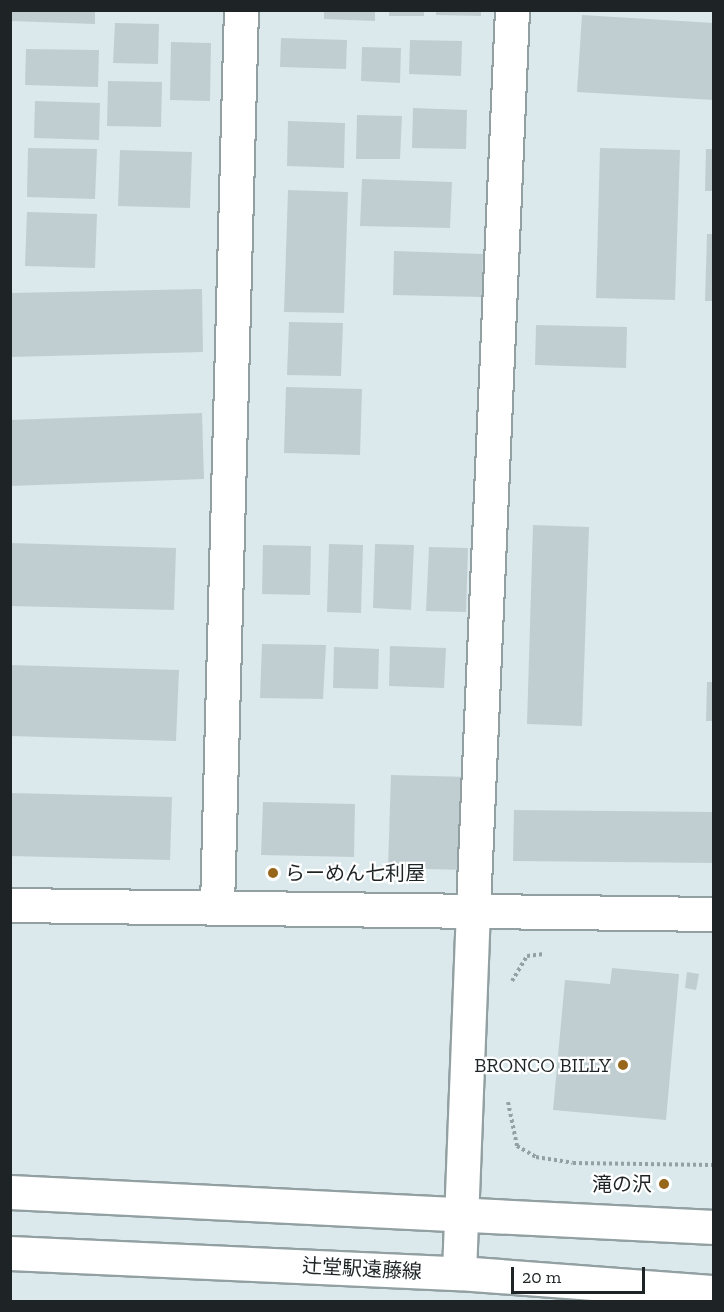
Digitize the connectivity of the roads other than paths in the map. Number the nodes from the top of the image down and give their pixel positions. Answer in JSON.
{"nodes":[{"id":1,"x":241,"y":10,"type":"edge"},
{"id":2,"x":512,"y":10,"type":"edge"},
{"id":3,"x":10,"y":905,"type":"edge"},
{"id":4,"x":217,"y":906,"type":"junction"},
{"id":5,"x":474,"y":907,"type":"junction"},
{"id":6,"x":714,"y":914,"type":"edge"},
{"id":7,"x":10,"y":1192,"type":"edge"},
{"id":8,"x":461,"y":1211,"type":"junction"},
{"id":9,"x":714,"y":1227,"type":"edge"},
{"id":10,"x":10,"y":1253,"type":"edge"},
{"id":11,"x":459,"y":1273,"type":"junction"},
{"id":12,"x":714,"y":1292,"type":"edge"}],
"edges":[{"from":1,"to":4,"type":"street"},
{"from":2,"to":5,"type":"street"},
{"from":3,"to":4,"type":"street"},
{"from":4,"to":5,"type":"street"},
{"from":5,"to":6,"type":"street"},
{"from":5,"to":8,"type":"street"},
{"from":7,"to":8,"type":"street"},
{"from":8,"to":9,"type":"street"},
{"from":8,"to":11,"type":"street"},
{"from":10,"to":11,"type":"street","name":"辻堂駅遠藤線"},
{"from":11,"to":12,"type":"street","name":"辻堂駅遠藤線"}]}
